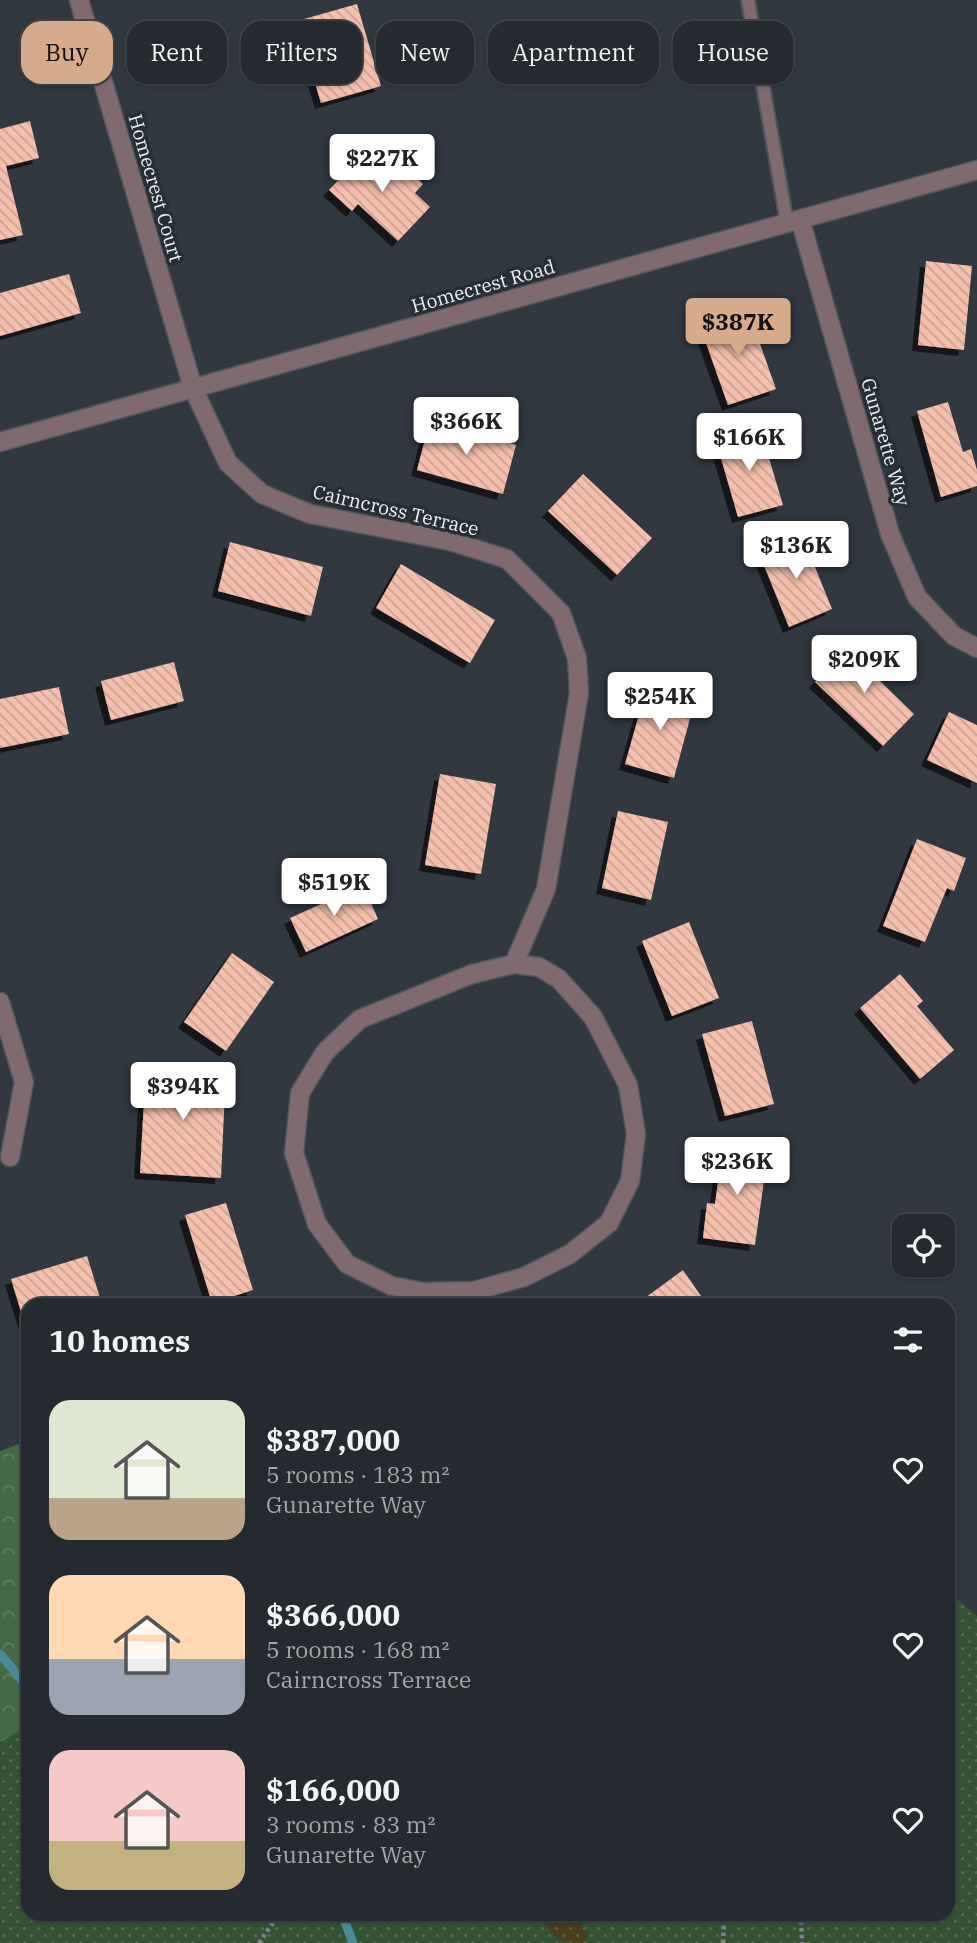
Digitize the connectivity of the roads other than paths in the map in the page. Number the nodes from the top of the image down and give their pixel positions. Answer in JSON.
{"nodes":[{"id":1,"x":79,"y":0,"type":"edge"},
{"id":2,"x":748,"y":0,"type":"edge"},
{"id":3,"x":977,"y":170,"type":"edge"},
{"id":4,"x":794,"y":221,"type":"junction"},
{"id":5,"x":193,"y":388,"type":"junction"},
{"id":6,"x":0,"y":442,"type":"edge"},
{"id":7,"x":977,"y":648,"type":"edge"},
{"id":8,"x":514,"y":964,"type":"junction"},
{"id":9,"x":0,"y":1002,"type":"edge"},
{"id":10,"x":10,"y":1157,"type":"dead end"}],
"edges":[{"from":1,"to":5,"type":"street","name":"Homecrest Court"},
{"from":2,"to":4,"type":"lane"},
{"from":3,"to":4,"type":"street","name":"Homecrest Road"},
{"from":4,"to":5,"type":"street","name":"Homecrest Road"},
{"from":4,"to":7,"type":"street","name":"Gunarette Way"},
{"from":5,"to":6,"type":"street","name":"Homecrest Road"},
{"from":5,"to":8,"type":"street","name":"Cairncross Terrace"},
{"from":8,"to":8,"type":"street"},
{"from":9,"to":10,"type":"street"}]}
